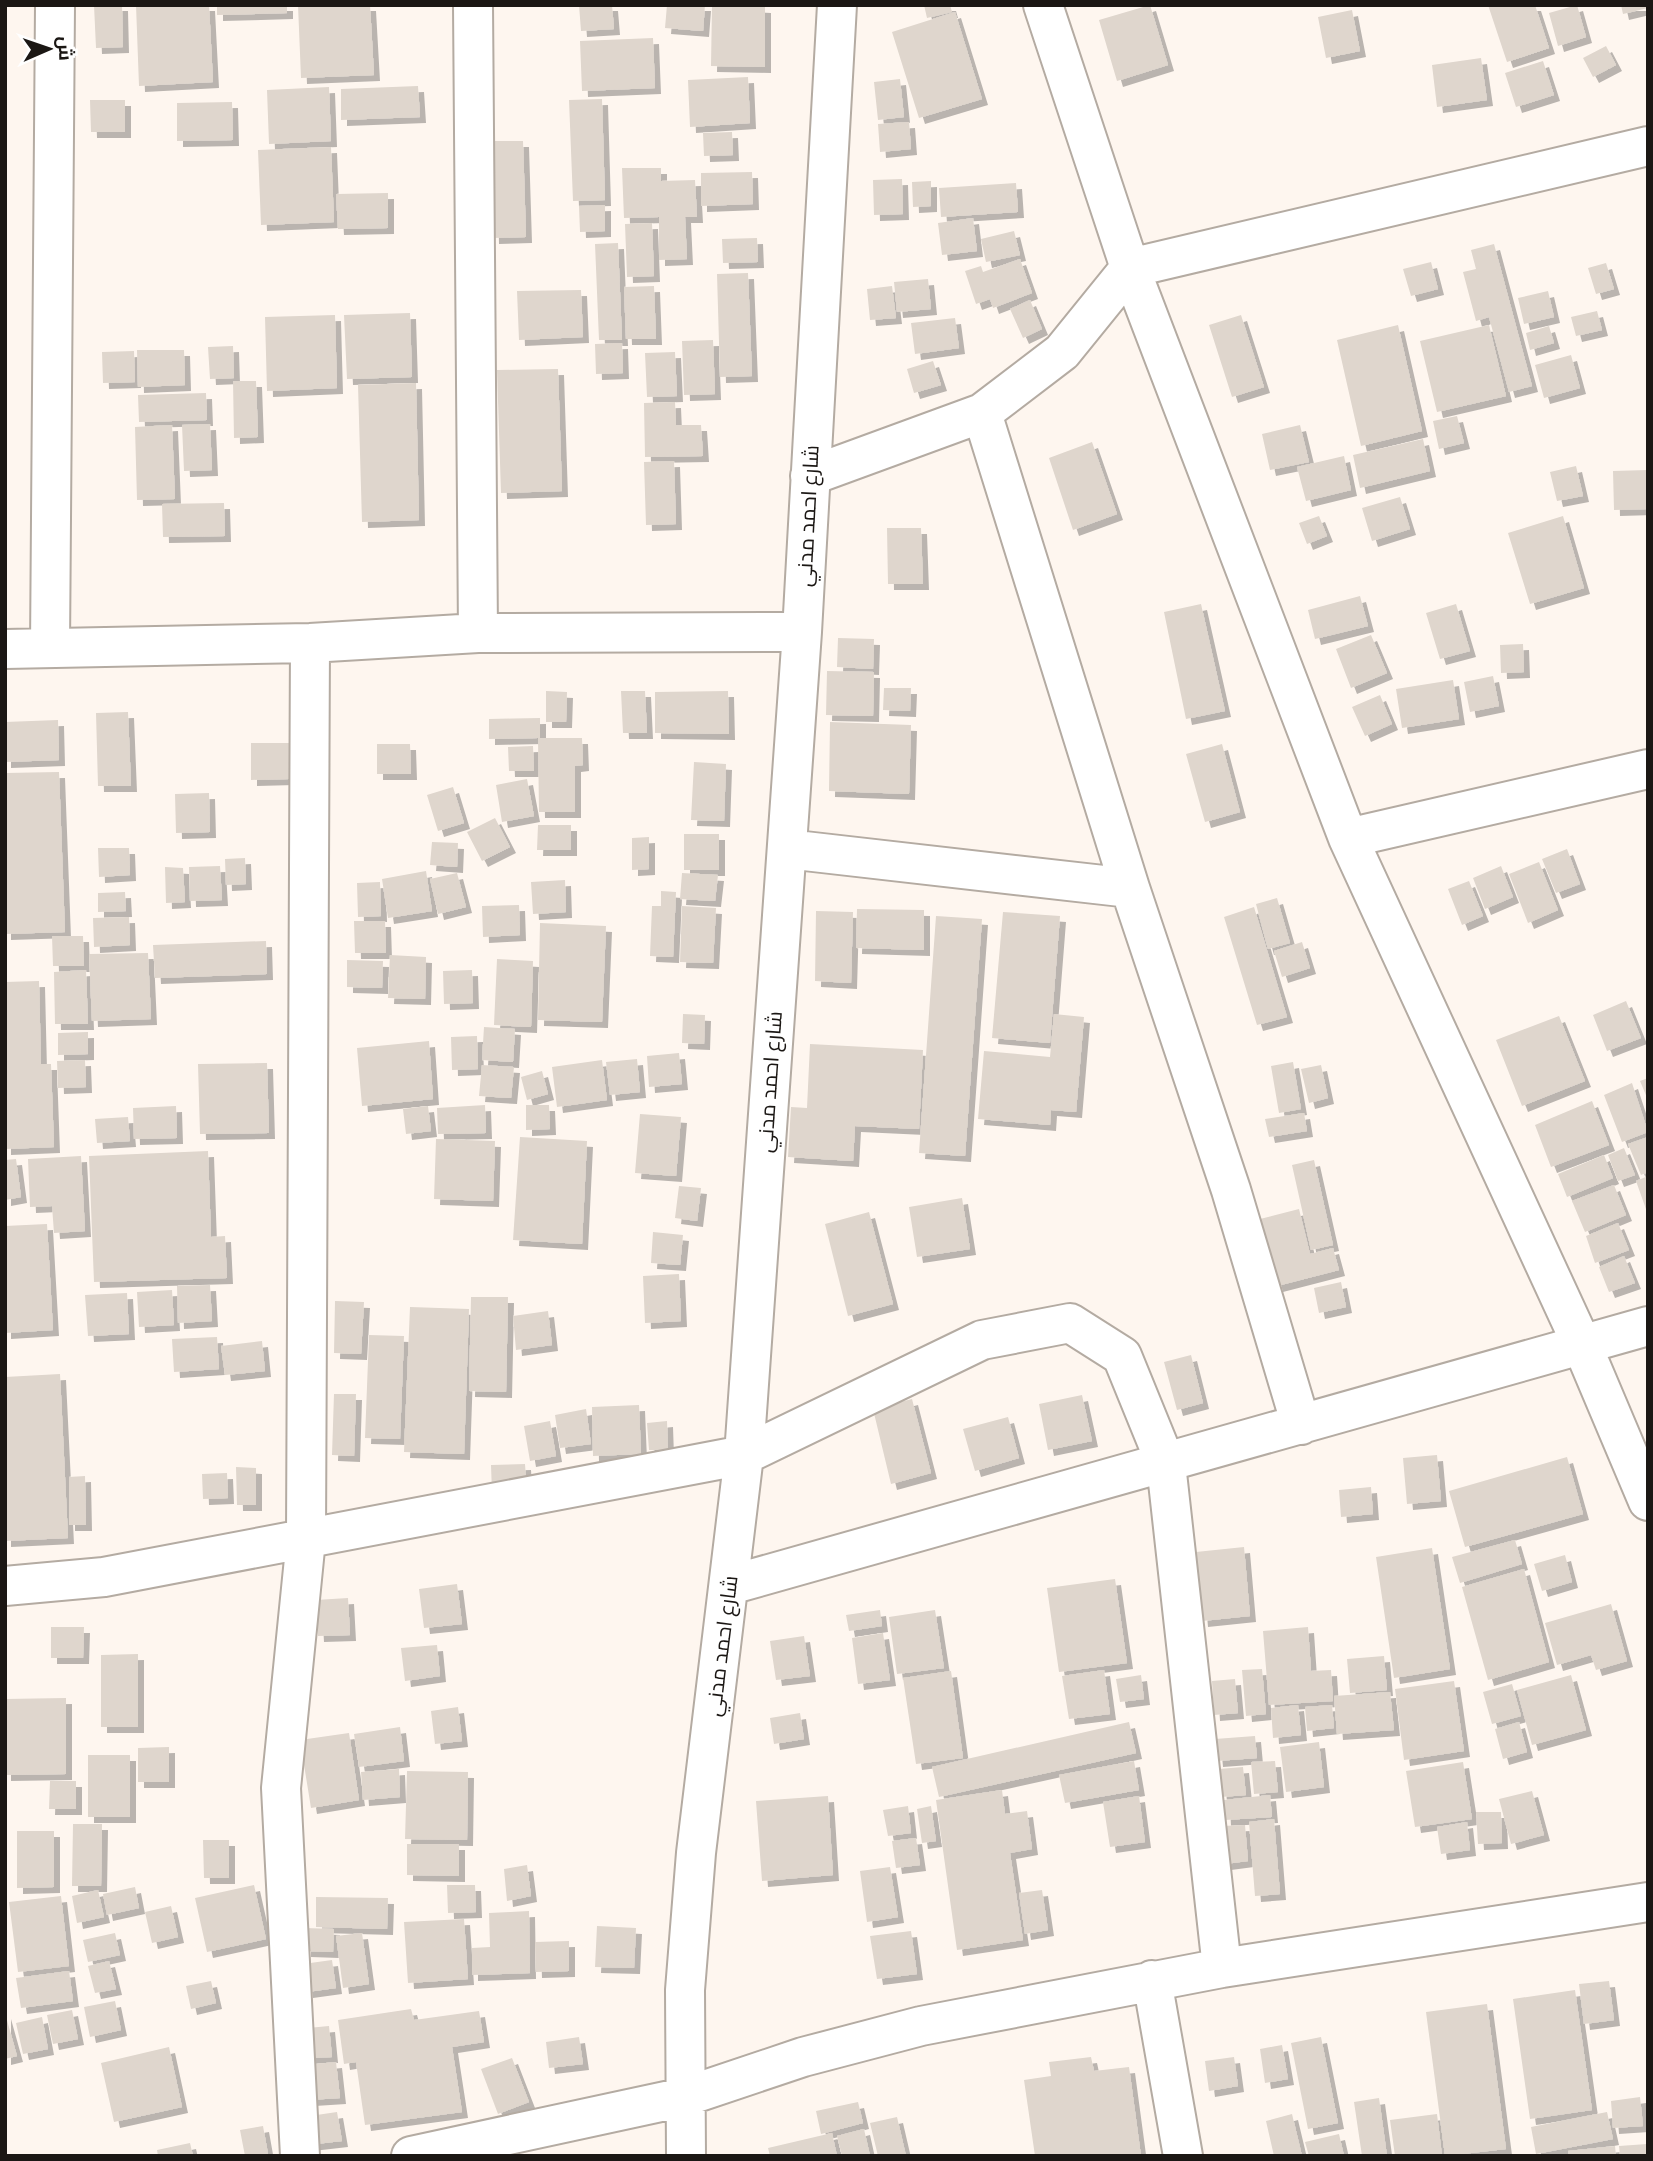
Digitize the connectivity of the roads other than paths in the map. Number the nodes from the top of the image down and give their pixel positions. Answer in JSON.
{"nodes":[{"id":1,"x":55,"y":5,"type":"edge"},
{"id":2,"x":473,"y":5,"type":"edge"},
{"id":3,"x":836,"y":5,"type":"edge"},
{"id":4,"x":1043,"y":5,"type":"edge"},
{"id":5,"x":1648,"y":146,"type":"edge"},
{"id":6,"x":1130,"y":268,"type":"junction"},
{"id":7,"x":982,"y":412,"type":"junction"},
{"id":8,"x":810,"y":476,"type":"junction"},
{"id":9,"x":802,"y":632,"type":"junction"},
{"id":10,"x":478,"y":633,"type":"junction"},
{"id":11,"x":310,"y":643,"type":"junction"},
{"id":12,"x":50,"y":647,"type":"junction"},
{"id":13,"x":5,"y":649,"type":"edge"},
{"id":14,"x":1648,"y":769,"type":"edge"},
{"id":15,"x":1348,"y":838,"type":"junction"},
{"id":16,"x":787,"y":849,"type":"junction"},
{"id":17,"x":1130,"y":888,"type":"junction"},
{"id":18,"x":1648,"y":1326,"type":"edge"},
{"id":19,"x":1581,"y":1345,"type":"junction"},
{"id":20,"x":1301,"y":1425,"type":"junction"},
{"id":21,"x":744,"y":1455,"type":"junction"},
{"id":22,"x":1166,"y":1464,"type":"junction"},
{"id":23,"x":1648,"y":1500,"type":"edge"},
{"id":24,"x":306,"y":1539,"type":"junction"},
{"id":25,"x":730,"y":1585,"type":"junction"},
{"id":26,"x":5,"y":1586,"type":"edge"},
{"id":27,"x":1648,"y":1902,"type":"edge"},
{"id":28,"x":1222,"y":1968,"type":"junction"},
{"id":29,"x":1152,"y":1980,"type":"junction"},
{"id":30,"x":684,"y":2097,"type":"junction"},
{"id":31,"x":300,"y":2156,"type":"edge"},
{"id":32,"x":411,"y":2156,"type":"edge"},
{"id":33,"x":686,"y":2156,"type":"edge"},
{"id":34,"x":1183,"y":2156,"type":"edge"}],
"edges":[{"from":1,"to":12,"type":"street"},
{"from":2,"to":10,"type":"street"},
{"from":3,"to":8,"type":"street","name":"شارع احمد مدني"},
{"from":4,"to":6,"type":"street"},
{"from":5,"to":6,"type":"street"},
{"from":6,"to":7,"type":"street"},
{"from":6,"to":15,"type":"street"},
{"from":7,"to":8,"type":"street"},
{"from":7,"to":17,"type":"street"},
{"from":8,"to":9,"type":"street","name":"شارع احمد مدني"},
{"from":9,"to":10,"type":"street"},
{"from":9,"to":16,"type":"street","name":"شارع احمد مدني"},
{"from":10,"to":11,"type":"street"},
{"from":11,"to":12,"type":"street"},
{"from":11,"to":24,"type":"street"},
{"from":12,"to":13,"type":"street"},
{"from":14,"to":15,"type":"street"},
{"from":15,"to":19,"type":"street"},
{"from":16,"to":17,"type":"street"},
{"from":16,"to":21,"type":"street","name":"شارع احمد مدني"},
{"from":17,"to":20,"type":"street"},
{"from":18,"to":19,"type":"street"},
{"from":19,"to":20,"type":"street"},
{"from":19,"to":23,"type":"street"},
{"from":20,"to":22,"type":"street"},
{"from":21,"to":22,"type":"street"},
{"from":21,"to":24,"type":"street"},
{"from":21,"to":25,"type":"street","name":"شارع احمد مدني"},
{"from":22,"to":25,"type":"street"},
{"from":22,"to":28,"type":"street"},
{"from":24,"to":26,"type":"street"},
{"from":24,"to":31,"type":"street"},
{"from":25,"to":30,"type":"street","name":"شارع احمد مدني"},
{"from":27,"to":28,"type":"street"},
{"from":28,"to":29,"type":"street"},
{"from":29,"to":30,"type":"street"},
{"from":29,"to":34,"type":"street"},
{"from":30,"to":32,"type":"street"},
{"from":30,"to":33,"type":"street","name":"شارع احمد مدني"}]}
